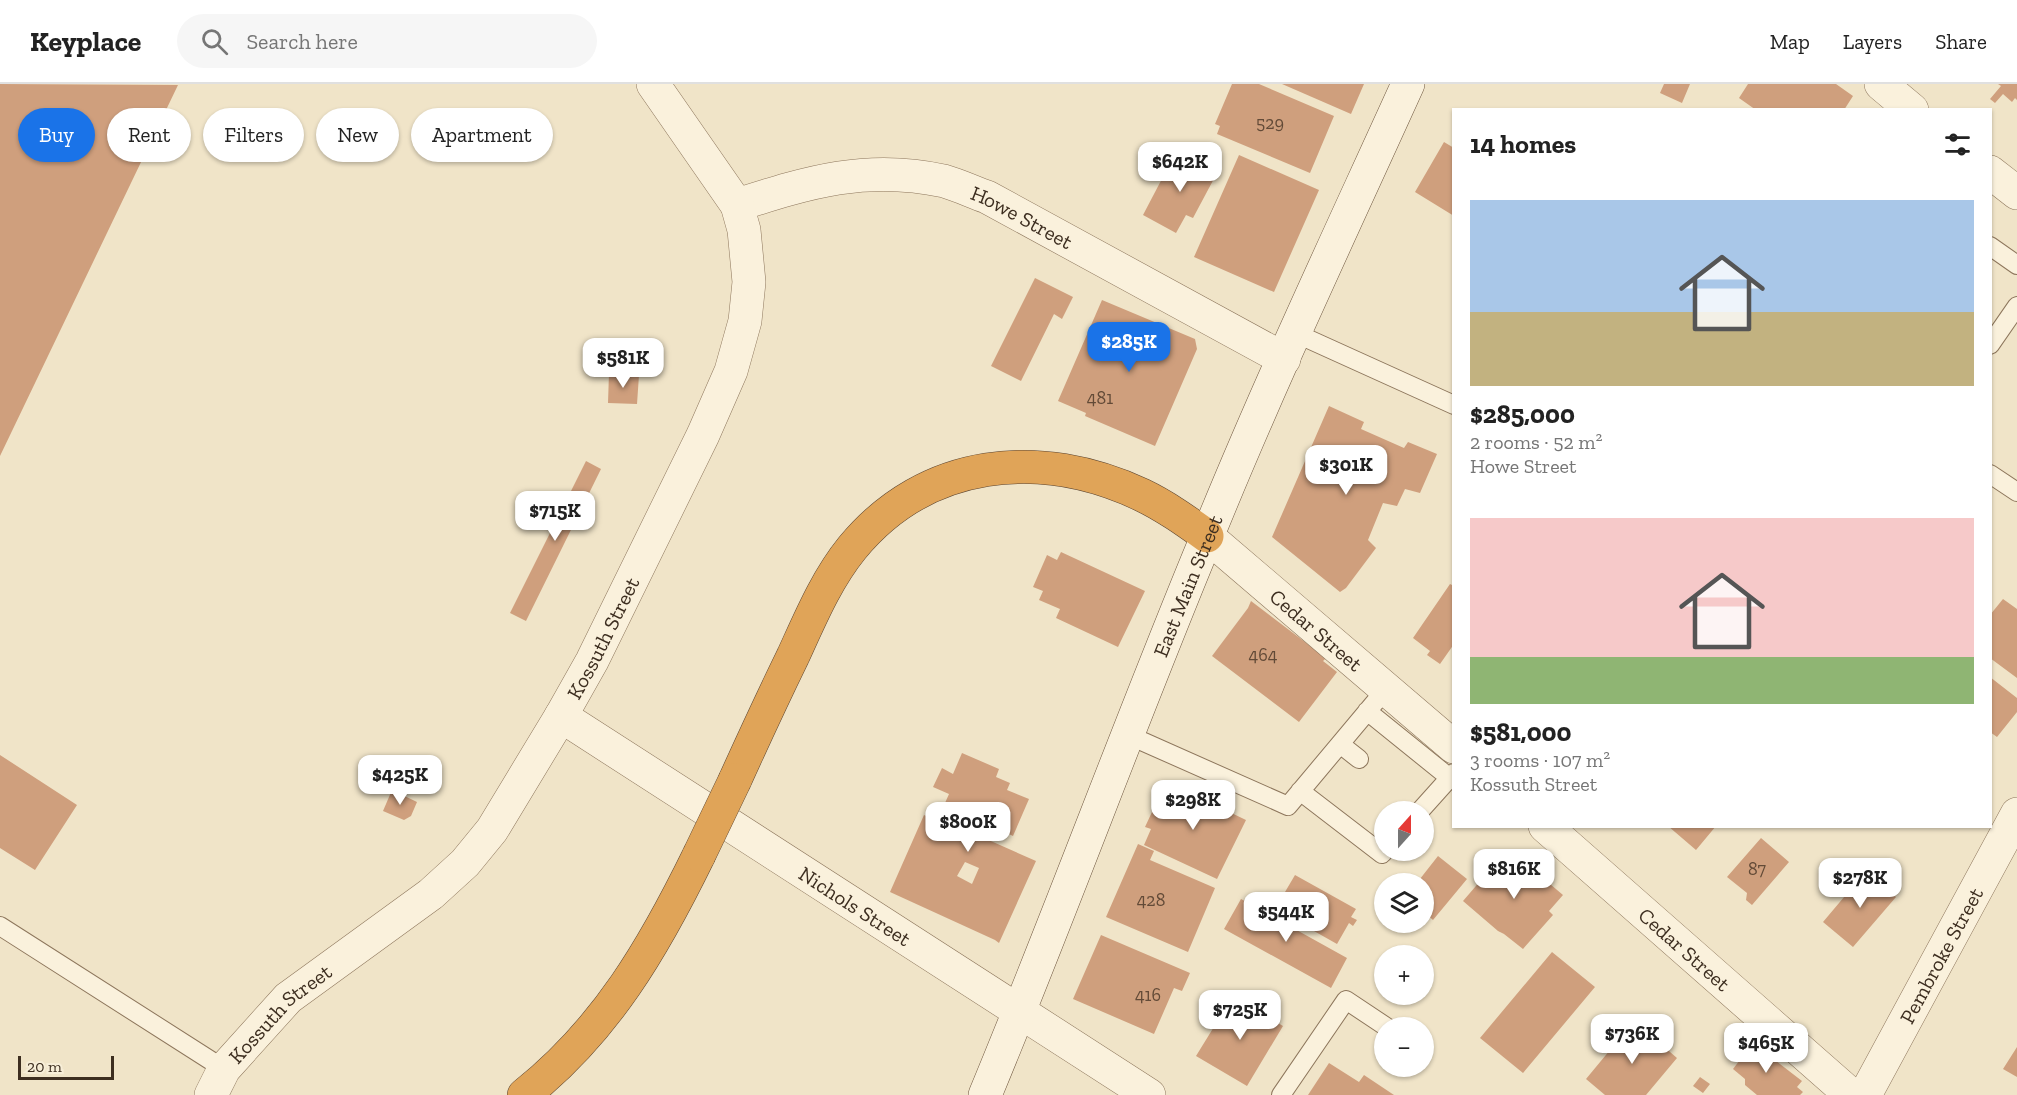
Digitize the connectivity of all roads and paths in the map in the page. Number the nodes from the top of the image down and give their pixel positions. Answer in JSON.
{"nodes":[{"id":1,"x":653,"y":84,"type":"edge"},
{"id":2,"x":1408,"y":84,"type":"edge"},
{"id":3,"x":1881,"y":94,"type":"edge"},
{"id":4,"x":1908,"y":108,"type":"edge"},
{"id":5,"x":1992,"y":174,"type":"edge"},
{"id":6,"x":2017,"y":193,"type":"edge"},
{"id":7,"x":737,"y":205,"type":"junction"},
{"id":8,"x":1992,"y":247,"type":"edge"},
{"id":9,"x":2017,"y":265,"type":"edge"},
{"id":10,"x":2017,"y":306,"type":"edge"},
{"id":11,"x":1992,"y":342,"type":"edge"},
{"id":12,"x":1289,"y":346,"type":"junction"},
{"id":13,"x":1452,"y":404,"type":"edge"},
{"id":14,"x":1992,"y":475,"type":"edge"},
{"id":15,"x":2017,"y":492,"type":"edge"},
{"id":16,"x":1207,"y":536,"type":"junction"},
{"id":17,"x":1376,"y":700,"type":"junction"},
{"id":18,"x":561,"y":716,"type":"junction"},
{"id":19,"x":1128,"y":735,"type":"junction"},
{"id":20,"x":1340,"y":744,"type":"junction"},
{"id":21,"x":1359,"y":759,"type":"dead end"},
{"id":22,"x":1452,"y":766,"type":"edge"},
{"id":23,"x":1300,"y":791,"type":"junction"},
{"id":24,"x":1421,"y":801,"type":"edge"},
{"id":25,"x":2017,"y":814,"type":"edge"},
{"id":26,"x":1547,"y":828,"type":"edge"},
{"id":27,"x":1374,"y":848,"type":"edge"},
{"id":28,"x":0,"y":926,"type":"edge"},
{"id":29,"x":1019,"y":1013,"type":"junction"},
{"id":30,"x":1374,"y":1019,"type":"edge"},
{"id":31,"x":218,"y":1082,"type":"edge"},
{"id":32,"x":524,"y":1095,"type":"edge"},
{"id":33,"x":985,"y":1095,"type":"edge"},
{"id":34,"x":1149,"y":1095,"type":"edge"},
{"id":35,"x":1281,"y":1095,"type":"edge"},
{"id":36,"x":1851,"y":1095,"type":"edge"},
{"id":37,"x":1865,"y":1095,"type":"edge"}],
"edges":[{"from":1,"to":7,"type":"street","name":"Kossuth Street"},
{"from":2,"to":12,"type":"street","name":"East Main Street"},
{"from":3,"to":4,"type":"street"},
{"from":5,"to":6,"type":"street"},
{"from":7,"to":12,"type":"street","name":"Howe Street"},
{"from":7,"to":18,"type":"street","name":"Kossuth Street"},
{"from":8,"to":9,"type":"lane"},
{"from":10,"to":11,"type":"lane"},
{"from":12,"to":13,"type":"lane"},
{"from":12,"to":16,"type":"street","name":"East Main Street"},
{"from":14,"to":15,"type":"lane"},
{"from":16,"to":17,"type":"street","name":"Cedar Street"},
{"from":16,"to":19,"type":"street","name":"East Main Street"},
{"from":16,"to":32,"type":"highway","bridge":true},
{"from":17,"to":20,"type":"lane"},
{"from":17,"to":22,"type":"street","name":"Cedar Street"},
{"from":18,"to":29,"type":"street","name":"Nichols Street"},
{"from":18,"to":31,"type":"street","name":"Kossuth Street"},
{"from":19,"to":23,"type":"lane"},
{"from":19,"to":29,"type":"street","name":"East Main Street"},
{"from":20,"to":21,"type":"lane"},
{"from":20,"to":23,"type":"lane"},
{"from":22,"to":24,"type":"lane"},
{"from":23,"to":27,"type":"lane"},
{"from":25,"to":37,"type":"street","name":"Pembroke Street"},
{"from":26,"to":36,"type":"street","name":"Cedar Street"},
{"from":28,"to":31,"type":"lane"},
{"from":29,"to":33,"type":"street","name":"East Main Street"},
{"from":29,"to":34,"type":"street","name":"Nichols Street"},
{"from":30,"to":35,"type":"lane"}]}
